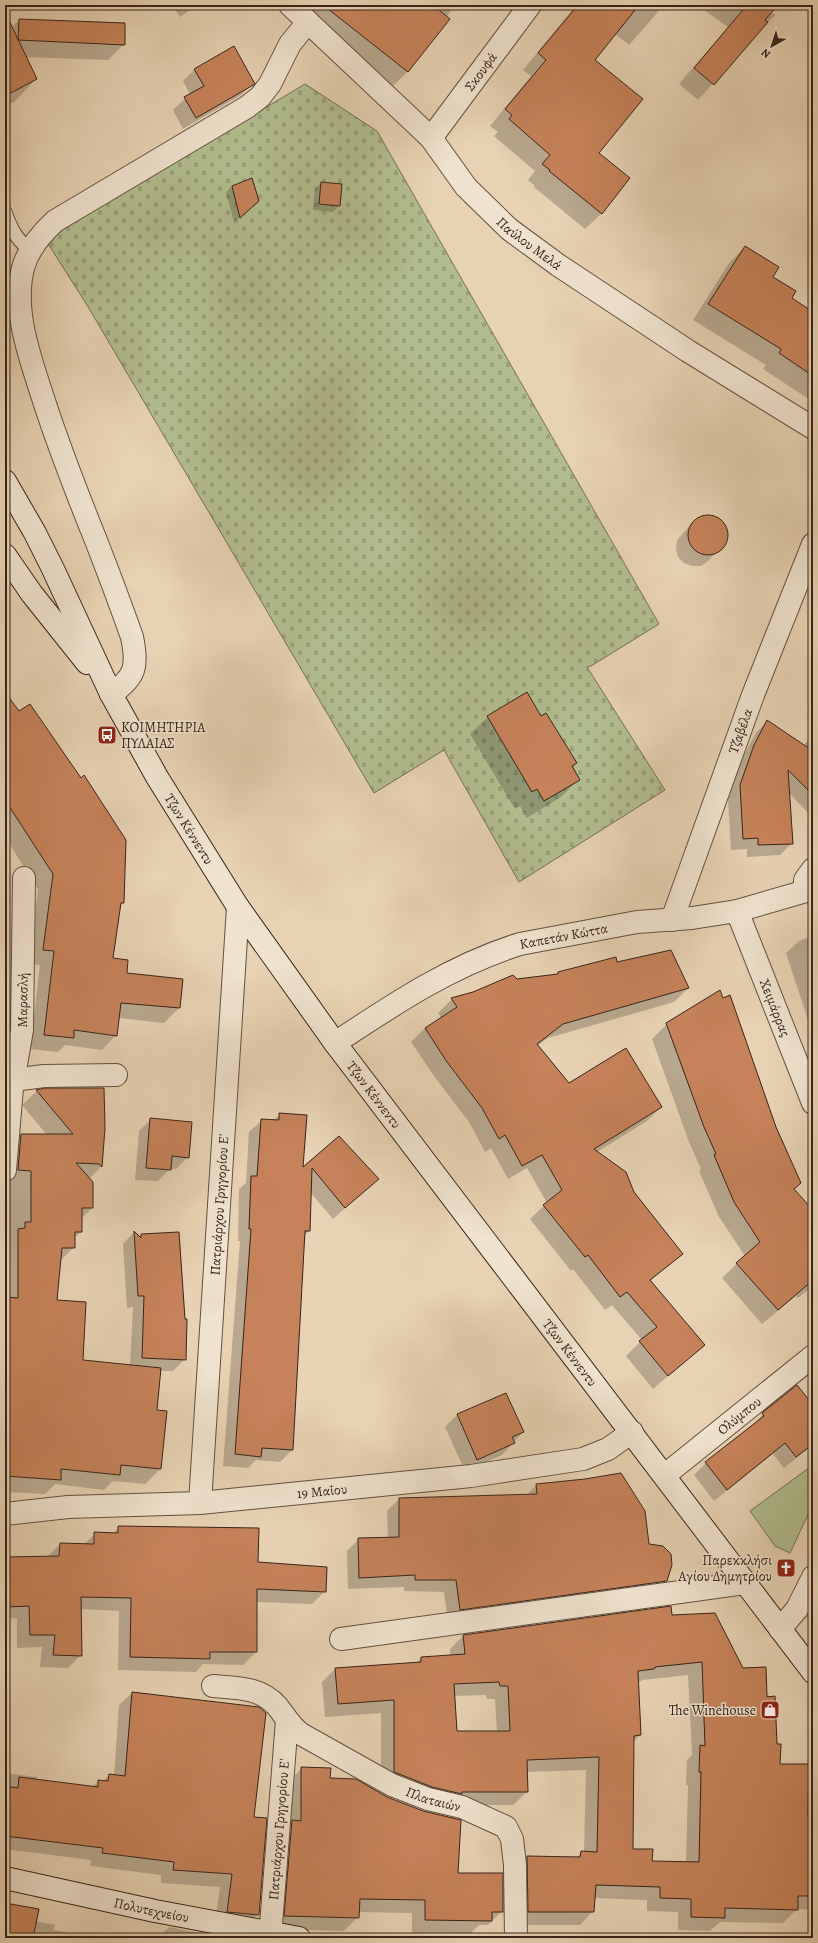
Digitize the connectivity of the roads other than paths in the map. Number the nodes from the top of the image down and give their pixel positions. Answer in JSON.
{"nodes":[{"id":1,"x":290,"y":5,"type":"edge"},
{"id":2,"x":530,"y":5,"type":"edge"},
{"id":3,"x":308,"y":22,"type":"junction"},
{"id":4,"x":431,"y":138,"type":"junction"},
{"id":5,"x":5,"y":212,"type":"edge"},
{"id":6,"x":31,"y":251,"type":"junction"},
{"id":7,"x":813,"y":428,"type":"edge"},
{"id":8,"x":5,"y":481,"type":"edge"},
{"id":9,"x":813,"y":544,"type":"edge"},
{"id":10,"x":6,"y":558,"type":"edge"},
{"id":11,"x":111,"y":694,"type":"junction"},
{"id":12,"x":813,"y":869,"type":"edge"},
{"id":13,"x":24,"y":878,"type":"dead end"},
{"id":14,"x":809,"y":890,"type":"edge"},
{"id":15,"x":238,"y":907,"type":"junction"},
{"id":16,"x":737,"y":911,"type":"junction"},
{"id":17,"x":672,"y":920,"type":"junction"},
{"id":18,"x":335,"y":1043,"type":"junction"},
{"id":19,"x":116,"y":1075,"type":"dead end"},
{"id":20,"x":9,"y":1080,"type":"edge"},
{"id":21,"x":813,"y":1103,"type":"edge"},
{"id":22,"x":5,"y":1170,"type":"edge"},
{"id":23,"x":813,"y":1356,"type":"edge"},
{"id":24,"x":632,"y":1432,"type":"junction"},
{"id":25,"x":665,"y":1475,"type":"junction"},
{"id":26,"x":200,"y":1504,"type":"junction"},
{"id":27,"x":5,"y":1514,"type":"edge"},
{"id":28,"x":813,"y":1577,"type":"edge"},
{"id":29,"x":745,"y":1583,"type":"junction"},
{"id":30,"x":780,"y":1629,"type":"junction"},
{"id":31,"x":341,"y":1639,"type":"dead end"},
{"id":32,"x":813,"y":1672,"type":"edge"},
{"id":33,"x":213,"y":1686,"type":"dead end"},
{"id":34,"x":287,"y":1720,"type":"junction"},
{"id":35,"x":5,"y":1878,"type":"edge"},
{"id":36,"x":270,"y":1936,"type":"edge"},
{"id":37,"x":299,"y":1938,"type":"edge"},
{"id":38,"x":516,"y":1938,"type":"edge"}],
"edges":[{"from":1,"to":3,"type":"street","name":"Παύλου Μελά"},
{"from":2,"to":4,"type":"street","name":"Σκουφά"},
{"from":3,"to":4,"type":"street","name":"Παύλου Μελά"},
{"from":3,"to":6,"type":"street"},
{"from":4,"to":7,"type":"street","name":"Παύλου Μελά"},
{"from":5,"to":6,"type":"lane"},
{"from":6,"to":11,"type":"street"},
{"from":8,"to":11,"type":"street","name":"Τζων Κέννεντυ"},
{"from":9,"to":17,"type":"street","name":"Τζαβέλα"},
{"from":10,"to":11,"type":"street","name":"Τζων Κέννεντυ"},
{"from":11,"to":15,"type":"street","name":"Τζων Κέννεντυ"},
{"from":12,"to":14,"type":"street"},
{"from":13,"to":20,"type":"street","name":"Μαρασλή"},
{"from":14,"to":16,"type":"street","name":"Καπετάν Κώττα"},
{"from":15,"to":18,"type":"street","name":"Τζων Κέννεντυ"},
{"from":15,"to":26,"type":"street","name":"Πατριάρχου Γρηγορίου Ε'"},
{"from":16,"to":17,"type":"street","name":"Καπετάν Κώττα"},
{"from":16,"to":21,"type":"street","name":"Χειμάρρας"},
{"from":17,"to":18,"type":"street","name":"Καπετάν Κώττα"},
{"from":18,"to":24,"type":"street","name":"Τζων Κέννεντυ"},
{"from":19,"to":20,"type":"street"},
{"from":20,"to":22,"type":"street","name":"Μαρασλή"},
{"from":23,"to":25,"type":"street","name":"Ολύμπου"},
{"from":24,"to":25,"type":"street","name":"Τζων Κέννεντυ"},
{"from":24,"to":26,"type":"street","name":"19 Μαΐου"},
{"from":25,"to":29,"type":"street","name":"Τζων Κέννεντυ"},
{"from":26,"to":27,"type":"street","name":"19 Μαΐου"},
{"from":28,"to":30,"type":"street"},
{"from":29,"to":30,"type":"street","name":"Τζων Κέννεντυ"},
{"from":29,"to":31,"type":"street"},
{"from":30,"to":32,"type":"street","name":"Τζων Κέννεντυ"},
{"from":33,"to":34,"type":"street","name":"Πλαταιών"},
{"from":34,"to":36,"type":"street","name":"Πατριάρχου Γρηγορίου Ε'"},
{"from":34,"to":38,"type":"street","name":"Πλαταιών"},
{"from":35,"to":36,"type":"street","name":"Πολυτεχνείου"},
{"from":36,"to":37,"type":"street","name":"Πολυτεχνείου"}]}
